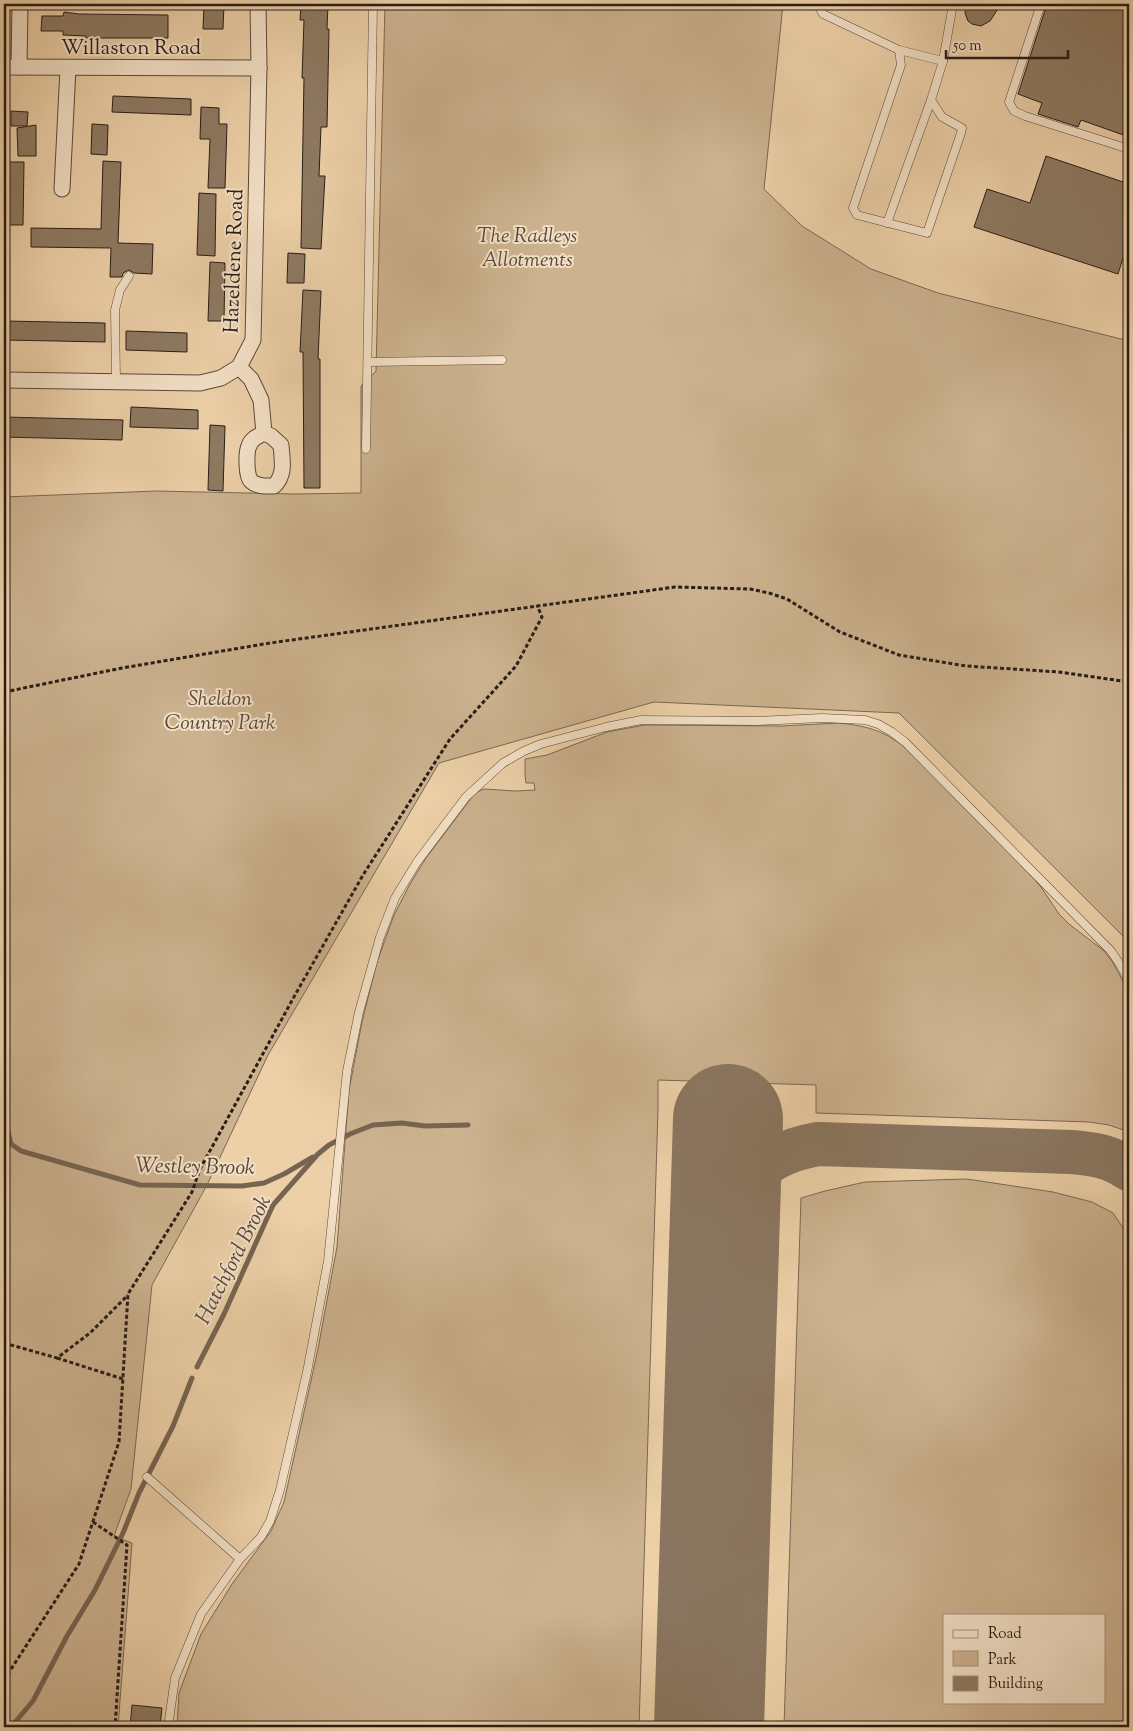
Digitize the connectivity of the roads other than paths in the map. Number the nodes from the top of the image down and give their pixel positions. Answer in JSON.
{"nodes":[{"id":1,"x":20,"y":4,"type":"edge"},
{"id":2,"x":258,"y":4,"type":"edge"},
{"id":3,"x":373,"y":4,"type":"edge"},
{"id":4,"x":817,"y":4,"type":"edge"},
{"id":5,"x":953,"y":4,"type":"edge"},
{"id":6,"x":1041,"y":4,"type":"edge"},
{"id":7,"x":899,"y":50,"type":"junction"},
{"id":8,"x":943,"y":61,"type":"junction"},
{"id":9,"x":4,"y":67,"type":"edge"},
{"id":10,"x":19,"y":67,"type":"junction"},
{"id":11,"x":68,"y":68,"type":"junction"},
{"id":12,"x":259,"y":68,"type":"junction"},
{"id":13,"x":931,"y":100,"type":"junction"},
{"id":14,"x":1129,"y":149,"type":"edge"},
{"id":15,"x":62,"y":189,"type":"dead end"},
{"id":16,"x":887,"y":223,"type":"junction"},
{"id":17,"x":130,"y":276,"type":"dead end"},
{"id":18,"x":502,"y":360,"type":"dead end"},
{"id":19,"x":368,"y":362,"type":"junction"},
{"id":20,"x":239,"y":366,"type":"junction"},
{"id":21,"x":4,"y":380,"type":"edge"},
{"id":22,"x":116,"y":382,"type":"junction"},
{"id":23,"x":264,"y":433,"type":"dead end"},
{"id":24,"x":366,"y":449,"type":"dead end"},
{"id":25,"x":1129,"y":981,"type":"edge"},
{"id":26,"x":147,"y":1477,"type":"dead end"},
{"id":27,"x":240,"y":1559,"type":"junction"},
{"id":28,"x":168,"y":1727,"type":"edge"}],
"edges":[{"from":1,"to":10,"type":"street"},
{"from":2,"to":12,"type":"street","name":"Hazeldene Road"},
{"from":3,"to":19,"type":"lane"},
{"from":4,"to":7,"type":"lane"},
{"from":5,"to":8,"type":"lane"},
{"from":6,"to":14,"type":"lane"},
{"from":7,"to":8,"type":"lane"},
{"from":7,"to":16,"type":"lane"},
{"from":8,"to":13,"type":"lane"},
{"from":9,"to":10,"type":"street","name":"Willaston Road"},
{"from":10,"to":11,"type":"street","name":"Willaston Road"},
{"from":11,"to":12,"type":"street","name":"Willaston Road"},
{"from":11,"to":15,"type":"street"},
{"from":12,"to":20,"type":"street","name":"Hazeldene Road"},
{"from":13,"to":16,"type":"lane"},
{"from":13,"to":16,"type":"lane"},
{"from":17,"to":22,"type":"lane"},
{"from":18,"to":19,"type":"lane"},
{"from":19,"to":24,"type":"lane"},
{"from":20,"to":22,"type":"street"},
{"from":20,"to":23,"type":"street"},
{"from":21,"to":22,"type":"street"},
{"from":25,"to":27,"type":"lane"},
{"from":26,"to":27,"type":"lane"},
{"from":27,"to":28,"type":"lane"}]}
